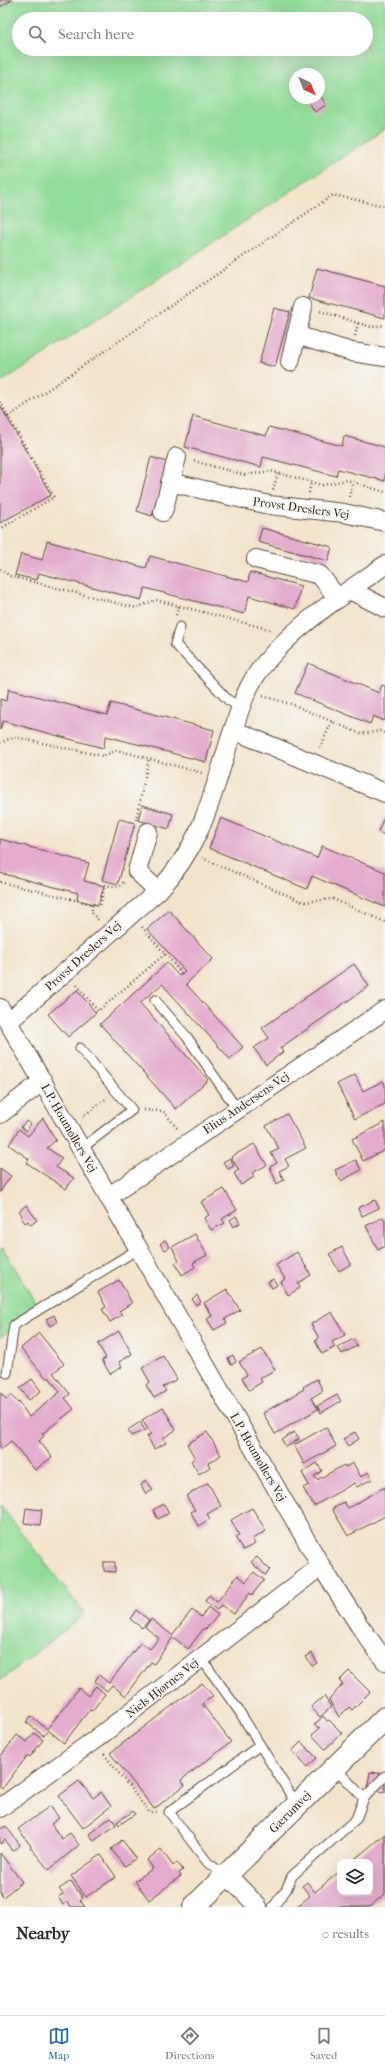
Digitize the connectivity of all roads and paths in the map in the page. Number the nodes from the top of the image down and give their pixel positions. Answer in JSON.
{"nodes":[{"id":1,"x":385,"y":206,"type":"edge"},
{"id":2,"x":303,"y":306,"type":"joint"},
{"id":3,"x":385,"y":325,"type":"edge"},
{"id":4,"x":296,"y":335,"type":"junction"},
{"id":5,"x":385,"y":357,"type":"edge"},
{"id":6,"x":290,"y":362,"type":"dead end"},
{"id":7,"x":0,"y":402,"type":"edge"},
{"id":8,"x":8,"y":417,"type":"junction"},
{"id":9,"x":177,"y":457,"type":"joint"},
{"id":10,"x":170,"y":482,"type":"junction"},
{"id":11,"x":385,"y":492,"type":"edge"},
{"id":12,"x":163,"y":512,"type":"dead end"},
{"id":13,"x":385,"y":522,"type":"edge"},
{"id":14,"x":0,"y":529,"type":"edge"},
{"id":15,"x":256,"y":559,"type":"dead end"},
{"id":16,"x":385,"y":565,"type":"edge"},
{"id":17,"x":0,"y":569,"type":"edge"},
{"id":18,"x":344,"y":595,"type":"junction"},
{"id":19,"x":385,"y":608,"type":"edge"},
{"id":20,"x":180,"y":627,"type":"dead end"},
{"id":21,"x":286,"y":639,"type":"junction"},
{"id":22,"x":244,"y":699,"type":"junction"},
{"id":23,"x":332,"y":721,"type":"junction"},
{"id":24,"x":233,"y":730,"type":"junction"},
{"id":25,"x":385,"y":733,"type":"edge"},
{"id":26,"x":0,"y":743,"type":"edge"},
{"id":27,"x":149,"y":758,"type":"junction"},
{"id":28,"x":314,"y":764,"type":"junction"},
{"id":29,"x":218,"y":777,"type":"junction"},
{"id":30,"x":385,"y":793,"type":"edge"},
{"id":31,"x":148,"y":832,"type":"joint"},
{"id":32,"x":189,"y":853,"type":"junction"},
{"id":33,"x":137,"y":871,"type":"junction"},
{"id":34,"x":0,"y":882,"type":"edge"},
{"id":35,"x":158,"y":891,"type":"junction"},
{"id":36,"x":131,"y":914,"type":"junction"},
{"id":37,"x":385,"y":922,"type":"edge"},
{"id":38,"x":165,"y":954,"type":"junction"},
{"id":39,"x":66,"y":972,"type":"junction"},
{"id":40,"x":182,"y":974,"type":"dead end"},
{"id":41,"x":155,"y":1000,"type":"dead end"},
{"id":42,"x":4,"y":1015,"type":"edge"},
{"id":43,"x":383,"y":1016,"type":"edge"},
{"id":44,"x":80,"y":1048,"type":"dead end"},
{"id":45,"x":43,"y":1081,"type":"junction"},
{"id":46,"x":116,"y":1091,"type":"junction"},
{"id":47,"x":237,"y":1109,"type":"junction"},
{"id":48,"x":132,"y":1110,"type":"junction"},
{"id":49,"x":0,"y":1114,"type":"edge"},
{"id":50,"x":69,"y":1127,"type":"junction"},
{"id":51,"x":189,"y":1142,"type":"junction"},
{"id":52,"x":82,"y":1148,"type":"junction"},
{"id":53,"x":108,"y":1198,"type":"junction"},
{"id":54,"x":138,"y":1249,"type":"junction"},
{"id":55,"x":7,"y":1373,"type":"dead end"},
{"id":56,"x":321,"y":1566,"type":"junction"},
{"id":57,"x":202,"y":1658,"type":"junction"},
{"id":58,"x":385,"y":1661,"type":"edge"},
{"id":59,"x":385,"y":1718,"type":"edge"},
{"id":60,"x":93,"y":1741,"type":"junction"},
{"id":61,"x":260,"y":1745,"type":"junction"},
{"id":62,"x":335,"y":1768,"type":"junction"},
{"id":63,"x":385,"y":1776,"type":"edge"},
{"id":64,"x":364,"y":1798,"type":"junction"},
{"id":65,"x":297,"y":1805,"type":"junction"},
{"id":66,"x":0,"y":1808,"type":"edge"},
{"id":67,"x":169,"y":1812,"type":"junction"},
{"id":68,"x":226,"y":1876,"type":"junction"},
{"id":69,"x":194,"y":1907,"type":"edge"},
{"id":70,"x":258,"y":1907,"type":"edge"},
{"id":71,"x":273,"y":1907,"type":"edge"}],
"edges":[{"from":1,"to":8,"type":"path"},
{"from":2,"to":3,"type":"path"},
{"from":2,"to":4,"type":"street"},
{"from":4,"to":5,"type":"street"},
{"from":4,"to":6,"type":"street"},
{"from":7,"to":8,"type":"path"},
{"from":8,"to":14,"type":"path"},
{"from":9,"to":10,"type":"street"},
{"from":9,"to":11,"type":"path"},
{"from":10,"to":12,"type":"street"},
{"from":10,"to":13,"type":"street","name":"Provst Dreslers Vej"},
{"from":15,"to":18,"type":"street"},
{"from":16,"to":18,"type":"street","name":"Provst Dreslers Vej"},
{"from":17,"to":21,"type":"path"},
{"from":18,"to":19,"type":"street"},
{"from":18,"to":21,"type":"street","name":"Provst Dreslers Vej"},
{"from":20,"to":22,"type":"lane"},
{"from":21,"to":22,"type":"street","name":"Provst Dreslers Vej"},
{"from":22,"to":23,"type":"path"},
{"from":22,"to":24,"type":"street","name":"Provst Dreslers Vej"},
{"from":23,"to":25,"type":"path"},
{"from":23,"to":28,"type":"path"},
{"from":24,"to":28,"type":"street"},
{"from":24,"to":29,"type":"street","name":"Provst Dreslers Vej"},
{"from":26,"to":27,"type":"path"},
{"from":27,"to":29,"type":"path"},
{"from":27,"to":31,"type":"path"},
{"from":28,"to":30,"type":"street"},
{"from":29,"to":32,"type":"street","name":"Provst Dreslers Vej"},
{"from":31,"to":33,"type":"street"},
{"from":32,"to":35,"type":"street","name":"Provst Dreslers Vej"},
{"from":32,"to":37,"type":"path"},
{"from":33,"to":34,"type":"path"},
{"from":33,"to":35,"type":"street"},
{"from":35,"to":36,"type":"street","name":"Provst Dreslers Vej"},
{"from":36,"to":38,"type":"path"},
{"from":36,"to":39,"type":"street","name":"Provst Dreslers Vej"},
{"from":38,"to":39,"type":"path"},
{"from":38,"to":40,"type":"path"},
{"from":39,"to":42,"type":"street","name":"Provst Dreslers Vej"},
{"from":41,"to":47,"type":"lane"},
{"from":42,"to":45,"type":"street","name":"L.P. Houmøllers Vej"},
{"from":43,"to":47,"type":"street","name":"Elius Andersens Vej"},
{"from":44,"to":46,"type":"lane"},
{"from":45,"to":49,"type":"street"},
{"from":45,"to":50,"type":"street","name":"L.P. Houmøllers Vej"},
{"from":46,"to":48,"type":"lane"},
{"from":46,"to":50,"type":"path"},
{"from":47,"to":51,"type":"street","name":"Elius Andersens Vej"},
{"from":48,"to":51,"type":"path"},
{"from":48,"to":52,"type":"lane"},
{"from":50,"to":52,"type":"street","name":"L.P. Houmøllers Vej"},
{"from":51,"to":53,"type":"street","name":"Elius Andersens Vej"},
{"from":52,"to":53,"type":"street","name":"L.P. Houmøllers Vej"},
{"from":53,"to":54,"type":"street","name":"L.P. Houmøllers Vej"},
{"from":54,"to":55,"type":"lane"},
{"from":54,"to":56,"type":"street","name":"L.P. Houmøllers Vej"},
{"from":56,"to":57,"type":"street","name":"Niels Hjørnes Vej"},
{"from":56,"to":58,"type":"street","name":"L.P. Houmøllers Vej"},
{"from":57,"to":60,"type":"street","name":"Niels Hjørnes Vej"},
{"from":57,"to":61,"type":"lane"},
{"from":59,"to":62,"type":"main road","name":"Gærumvej"},
{"from":60,"to":66,"type":"street","name":"Niels Hjørnes Vej"},
{"from":60,"to":67,"type":"path"},
{"from":61,"to":65,"type":"lane"},
{"from":61,"to":67,"type":"lane"},
{"from":62,"to":64,"type":"lane"},
{"from":62,"to":65,"type":"main road","name":"Gærumvej"},
{"from":63,"to":64,"type":"lane"},
{"from":64,"to":71,"type":"lane"},
{"from":65,"to":68,"type":"main road","name":"Gærumvej"},
{"from":67,"to":68,"type":"lane"},
{"from":68,"to":69,"type":"main road","name":"Gærumvej"},
{"from":68,"to":70,"type":"street"}]}
